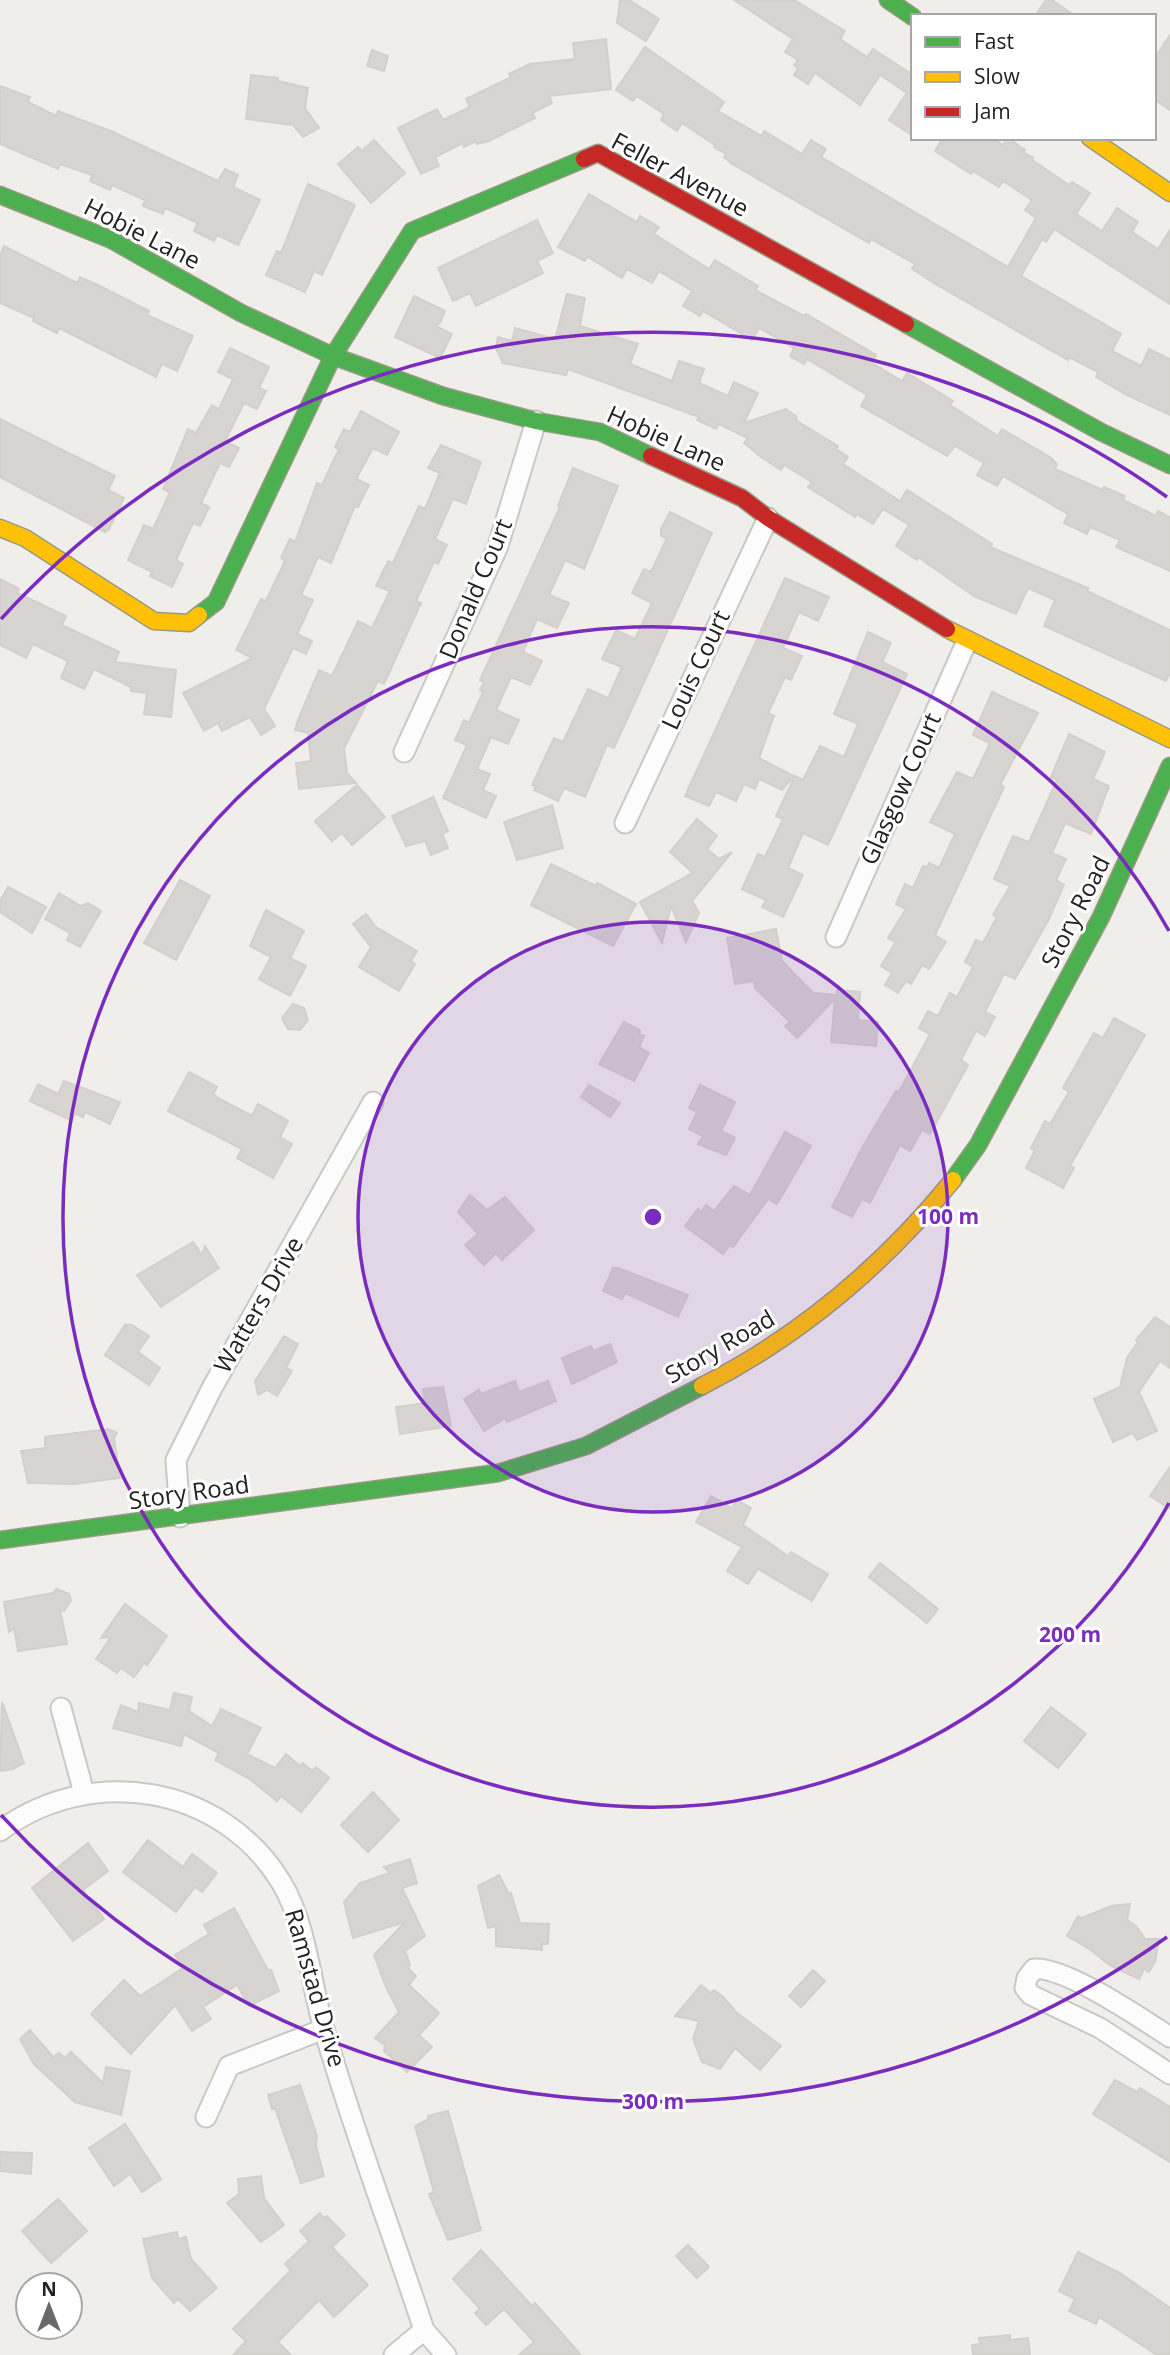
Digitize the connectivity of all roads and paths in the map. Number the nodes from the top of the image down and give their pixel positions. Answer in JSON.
{"nodes":[{"id":1,"x":888,"y":0,"type":"edge"},
{"id":2,"x":911,"y":16,"type":"edge"},
{"id":3,"x":1093,"y":140,"type":"edge"},
{"id":4,"x":1170,"y":193,"type":"edge"},
{"id":5,"x":0,"y":195,"type":"edge"},
{"id":6,"x":333,"y":356,"type":"junction"},
{"id":7,"x":536,"y":421,"type":"junction"},
{"id":8,"x":1170,"y":465,"type":"edge"},
{"id":9,"x":768,"y":518,"type":"junction"},
{"id":10,"x":0,"y":528,"type":"edge"},
{"id":11,"x":967,"y":641,"type":"junction"},
{"id":12,"x":1170,"y":739,"type":"edge"},
{"id":13,"x":404,"y":752,"type":"dead end"},
{"id":14,"x":1170,"y":766,"type":"edge"},
{"id":15,"x":1164,"y":797,"type":"edge"},
{"id":16,"x":625,"y":823,"type":"dead end"},
{"id":17,"x":836,"y":937,"type":"dead end"},
{"id":18,"x":373,"y":1102,"type":"dead end"},
{"id":19,"x":180,"y":1517,"type":"junction"},
{"id":20,"x":0,"y":1540,"type":"edge"},
{"id":21,"x":61,"y":1708,"type":"dead end"},
{"id":22,"x":83,"y":1793,"type":"junction"},
{"id":23,"x":0,"y":1831,"type":"edge"},
{"id":24,"x":324,"y":2029,"type":"junction"},
{"id":25,"x":1170,"y":2037,"type":"edge"},
{"id":26,"x":1170,"y":2074,"type":"edge"},
{"id":27,"x":206,"y":2118,"type":"dead end"},
{"id":28,"x":424,"y":2330,"type":"junction"},
{"id":29,"x":394,"y":2355,"type":"edge"},
{"id":30,"x":446,"y":2355,"type":"edge"}],
"edges":[{"from":1,"to":2,"type":"street"},
{"from":3,"to":4,"type":"street"},
{"from":5,"to":6,"type":"street","name":"Hobie Lane"},
{"from":6,"to":7,"type":"street","name":"Hobie Lane"},
{"from":6,"to":8,"type":"street","name":"Feller Avenue"},
{"from":6,"to":10,"type":"street","name":"Feller Avenue"},
{"from":7,"to":9,"type":"street","name":"Hobie Lane"},
{"from":7,"to":13,"type":"street","name":"Donald Court"},
{"from":9,"to":11,"type":"street","name":"Hobie Lane"},
{"from":9,"to":16,"type":"street","name":"Louis Court"},
{"from":11,"to":12,"type":"street","name":"Hobie Lane"},
{"from":11,"to":17,"type":"street","name":"Glasgow Court"},
{"from":14,"to":15,"type":"street","name":"Story Road"},
{"from":15,"to":19,"type":"street","name":"Story Road"},
{"from":18,"to":19,"type":"street","name":"Watters Drive"},
{"from":19,"to":20,"type":"street","name":"Story Road"},
{"from":21,"to":22,"type":"street"},
{"from":22,"to":23,"type":"street","name":"Ramstad Drive"},
{"from":22,"to":24,"type":"street","name":"Ramstad Drive"},
{"from":24,"to":27,"type":"street"},
{"from":24,"to":28,"type":"street","name":"Ramstad Drive"},
{"from":25,"to":26,"type":"street"},
{"from":28,"to":29,"type":"street"},
{"from":28,"to":30,"type":"street","name":"Ramstad Drive"}]}
